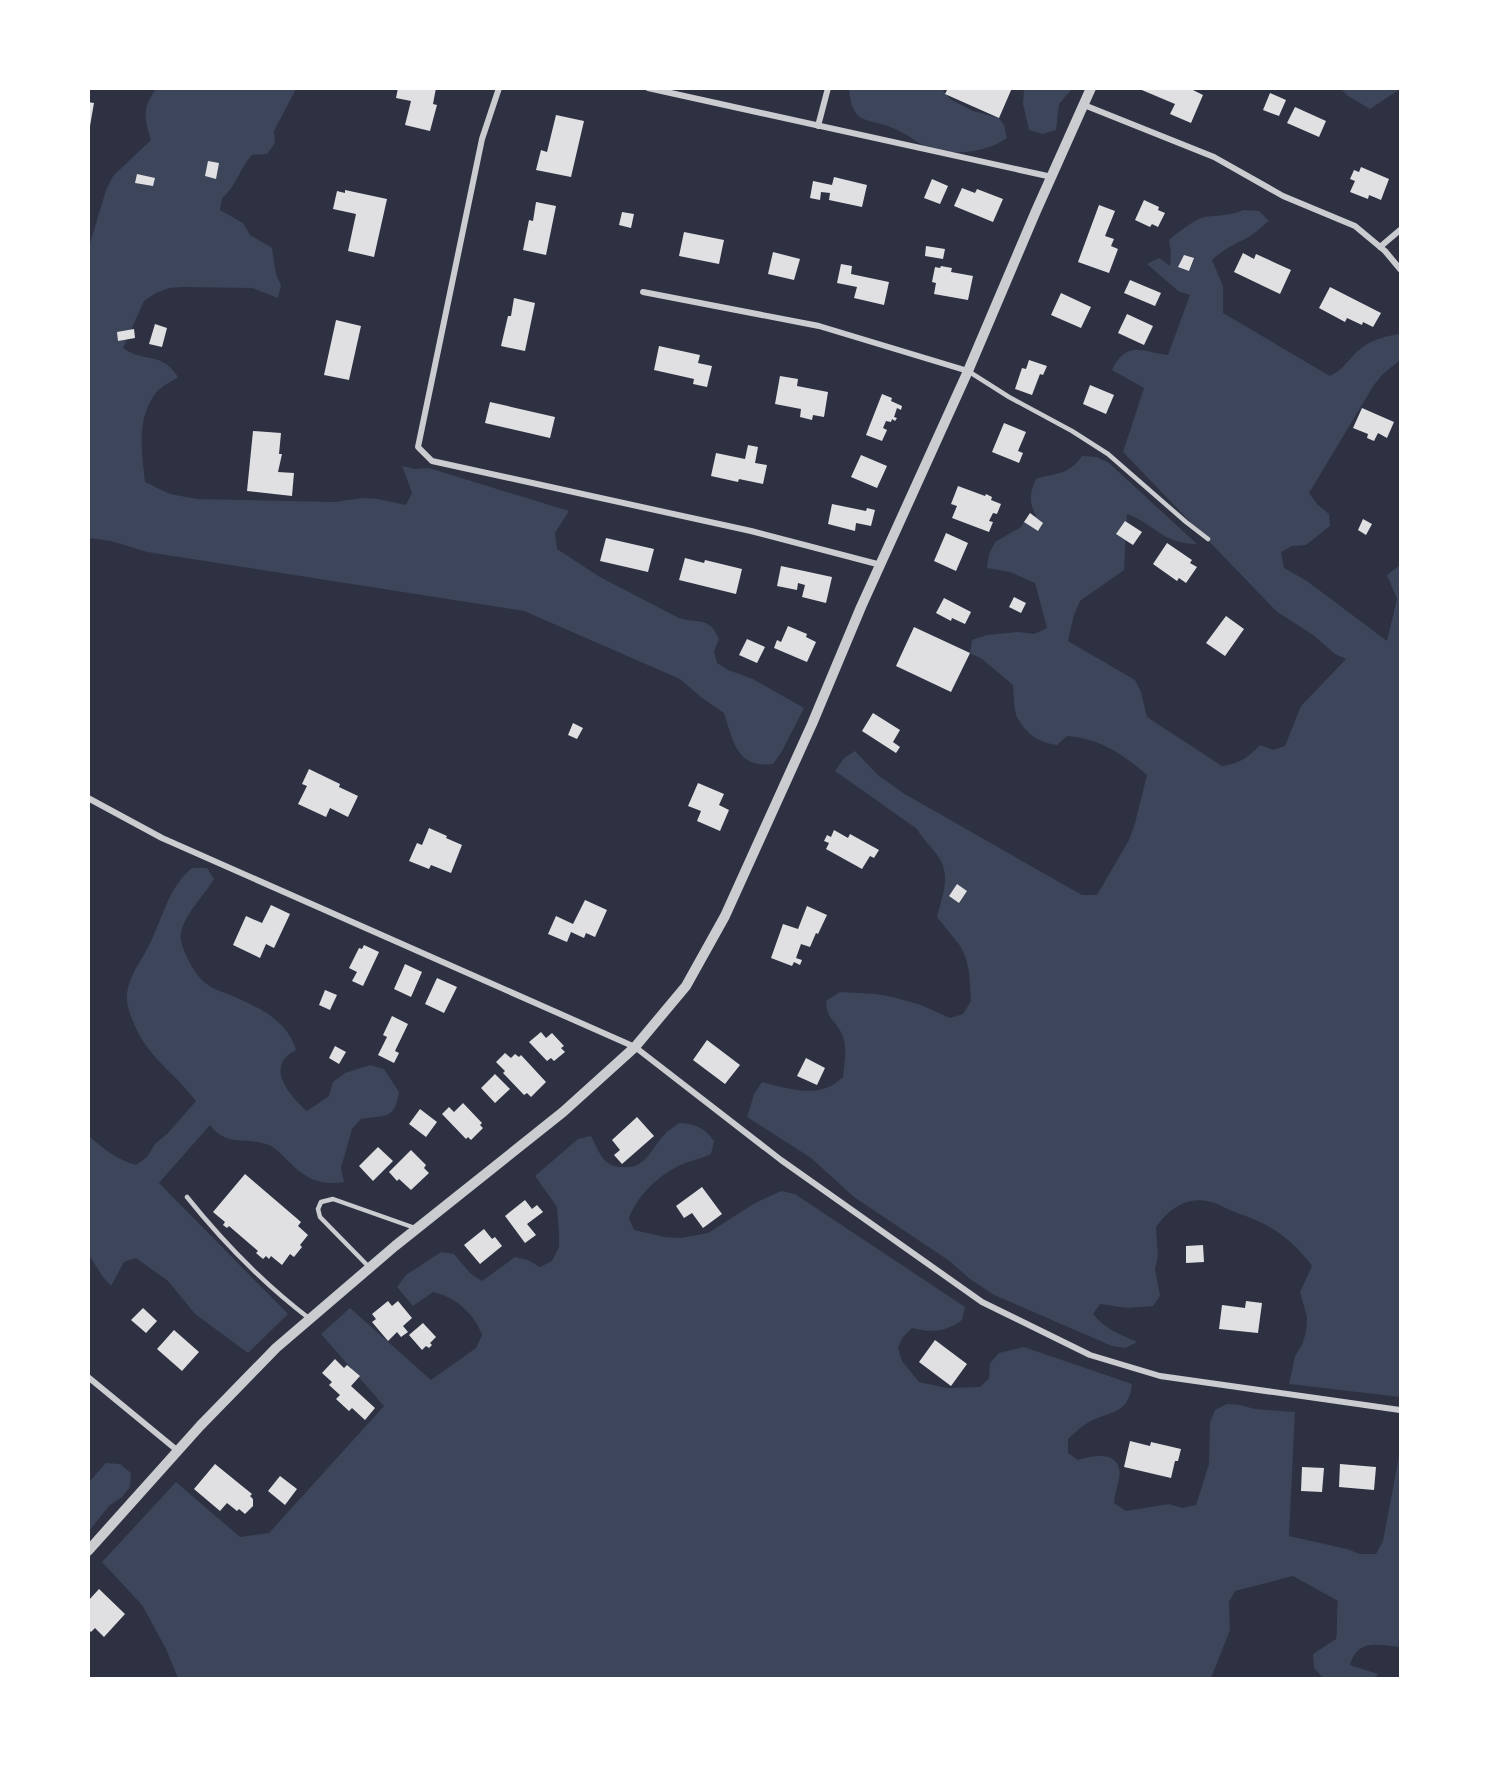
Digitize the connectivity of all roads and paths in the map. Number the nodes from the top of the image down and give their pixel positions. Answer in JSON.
{"nodes":[{"id":1,"x":499,"y":88,"type":"edge"},
{"id":2,"x":648,"y":88,"type":"edge"},
{"id":3,"x":828,"y":88,"type":"edge"},
{"id":4,"x":1091,"y":88,"type":"edge"},
{"id":5,"x":1084,"y":105,"type":"junction"},
{"id":6,"x":818,"y":126,"type":"junction"},
{"id":7,"x":1052,"y":177,"type":"junction"},
{"id":8,"x":1401,"y":230,"type":"edge"},
{"id":9,"x":1380,"y":246,"type":"junction"},
{"id":10,"x":1401,"y":268,"type":"edge"},
{"id":11,"x":643,"y":292,"type":"dead end"},
{"id":12,"x":968,"y":371,"type":"junction"},
{"id":13,"x":1208,"y":539,"type":"dead end"},
{"id":14,"x":880,"y":565,"type":"junction"},
{"id":15,"x":88,"y":798,"type":"edge"},
{"id":16,"x":635,"y":1047,"type":"junction"},
{"id":17,"x":187,"y":1197,"type":"dead end"},
{"id":18,"x":418,"y":1228,"type":"junction"},
{"id":19,"x":370,"y":1268,"type":"junction"},
{"id":20,"x":310,"y":1319,"type":"junction"},
{"id":21,"x":88,"y":1377,"type":"edge"},
{"id":22,"x":1401,"y":1410,"type":"edge"},
{"id":23,"x":178,"y":1451,"type":"junction"},
{"id":24,"x":88,"y":1551,"type":"edge"}],
"edges":[{"from":1,"to":14,"type":"street"},
{"from":2,"to":6,"type":"street"},
{"from":3,"to":6,"type":"street"},
{"from":4,"to":5,"type":"street"},
{"from":5,"to":7,"type":"street"},
{"from":5,"to":9,"type":"street"},
{"from":6,"to":7,"type":"street"},
{"from":7,"to":12,"type":"street"},
{"from":8,"to":9,"type":"street"},
{"from":9,"to":10,"type":"street"},
{"from":11,"to":12,"type":"street"},
{"from":12,"to":13,"type":"lane"},
{"from":12,"to":14,"type":"street"},
{"from":14,"to":16,"type":"street"},
{"from":15,"to":16,"type":"street"},
{"from":16,"to":18,"type":"street"},
{"from":16,"to":22,"type":"street"},
{"from":17,"to":20,"type":"lane"},
{"from":18,"to":19,"type":"street"},
{"from":18,"to":19,"type":"lane"},
{"from":19,"to":20,"type":"street"},
{"from":20,"to":23,"type":"street"},
{"from":21,"to":23,"type":"street"},
{"from":23,"to":24,"type":"street"}]}
